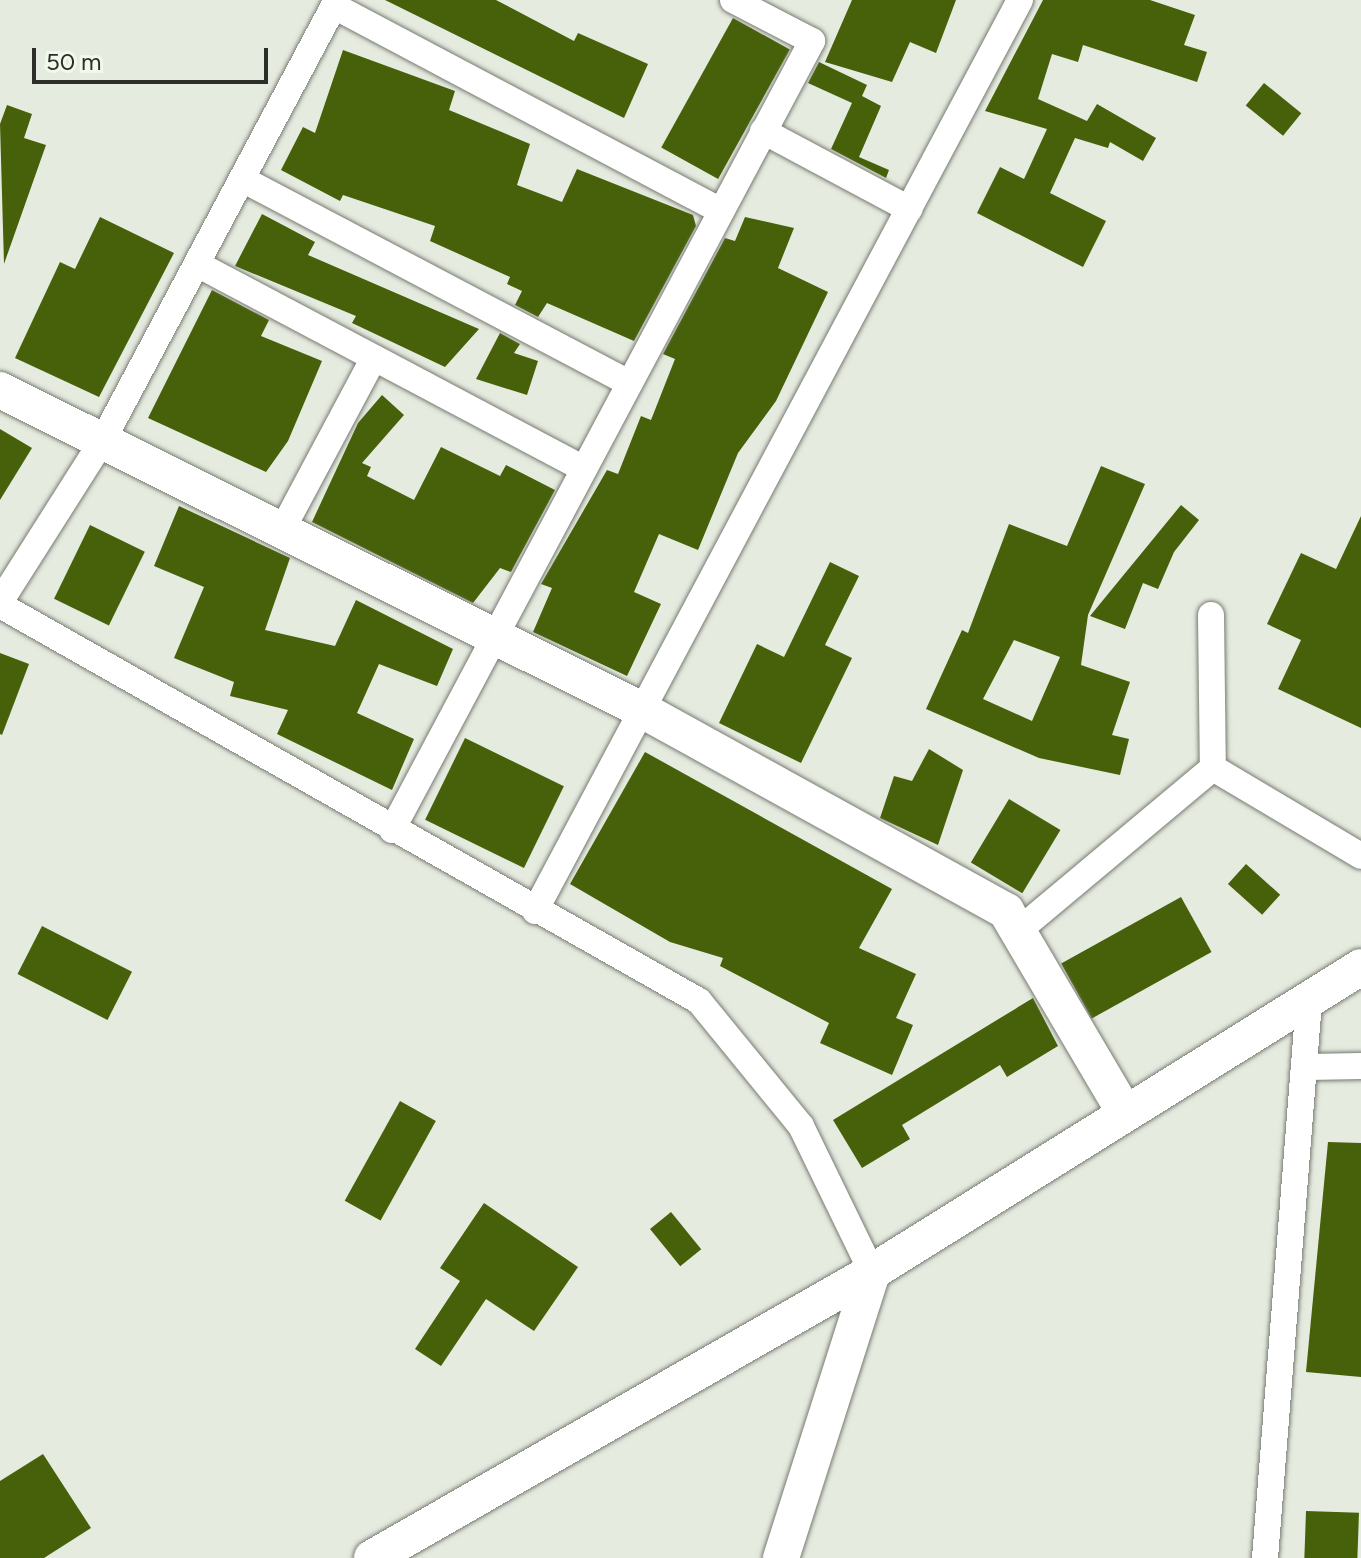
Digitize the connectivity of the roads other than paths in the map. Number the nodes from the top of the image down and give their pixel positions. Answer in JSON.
{"nodes":[{"id":1,"x":733,"y":0,"type":"edge"},
{"id":2,"x":1020,"y":0,"type":"edge"},
{"id":3,"x":336,"y":3,"type":"edge"},
{"id":4,"x":763,"y":131,"type":"junction"},
{"id":5,"x":242,"y":179,"type":"junction"},
{"id":6,"x":909,"y":209,"type":"junction"},
{"id":7,"x":721,"y":211,"type":"junction"},
{"id":8,"x":197,"y":264,"type":"junction"},
{"id":9,"x":374,"y":358,"type":"junction"},
{"id":10,"x":629,"y":383,"type":"junction"},
{"id":11,"x":0,"y":390,"type":"edge"},
{"id":12,"x":104,"y":438,"type":"junction"},
{"id":13,"x":584,"y":469,"type":"junction"},
{"id":14,"x":282,"y":530,"type":"junction"},
{"id":15,"x":0,"y":604,"type":"edge"},
{"id":16,"x":1211,"y":615,"type":"dead end"},
{"id":17,"x":493,"y":639,"type":"junction"},
{"id":18,"x":642,"y":710,"type":"junction"},
{"id":19,"x":1213,"y":768,"type":"junction"},
{"id":20,"x":392,"y":830,"type":"junction"},
{"id":21,"x":1361,"y":856,"type":"edge"},
{"id":22,"x":535,"y":911,"type":"junction"},
{"id":23,"x":1018,"y":931,"type":"junction"},
{"id":24,"x":1361,"y":967,"type":"edge"},
{"id":25,"x":1309,"y":1002,"type":"junction"},
{"id":26,"x":1361,"y":1066,"type":"edge"},
{"id":27,"x":1308,"y":1067,"type":"junction"},
{"id":28,"x":1125,"y":1113,"type":"junction"},
{"id":29,"x":872,"y":1272,"type":"junction"},
{"id":30,"x":372,"y":1558,"type":"edge"},
{"id":31,"x":781,"y":1558,"type":"edge"},
{"id":32,"x":1265,"y":1558,"type":"edge"}],
"edges":[{"from":1,"to":4,"type":"street"},
{"from":2,"to":6,"type":"street"},
{"from":3,"to":5,"type":"street"},
{"from":3,"to":7,"type":"street"},
{"from":4,"to":6,"type":"street"},
{"from":4,"to":7,"type":"street"},
{"from":5,"to":8,"type":"street"},
{"from":5,"to":10,"type":"street"},
{"from":6,"to":18,"type":"street"},
{"from":7,"to":10,"type":"street"},
{"from":8,"to":9,"type":"street"},
{"from":8,"to":12,"type":"street"},
{"from":9,"to":13,"type":"street"},
{"from":9,"to":14,"type":"street"},
{"from":10,"to":13,"type":"street"},
{"from":11,"to":12,"type":"street"},
{"from":12,"to":14,"type":"street"},
{"from":12,"to":15,"type":"street"},
{"from":13,"to":17,"type":"street"},
{"from":14,"to":17,"type":"street"},
{"from":15,"to":20,"type":"street"},
{"from":16,"to":19,"type":"street"},
{"from":17,"to":18,"type":"street"},
{"from":17,"to":20,"type":"street"},
{"from":18,"to":22,"type":"street"},
{"from":18,"to":23,"type":"street"},
{"from":19,"to":21,"type":"street"},
{"from":19,"to":23,"type":"street"},
{"from":20,"to":22,"type":"street"},
{"from":22,"to":29,"type":"street"},
{"from":23,"to":28,"type":"street"},
{"from":24,"to":25,"type":"street"},
{"from":25,"to":27,"type":"street"},
{"from":25,"to":28,"type":"street"},
{"from":26,"to":27,"type":"street"},
{"from":27,"to":32,"type":"street"},
{"from":28,"to":29,"type":"street"},
{"from":29,"to":30,"type":"street"},
{"from":29,"to":31,"type":"street"}]}
